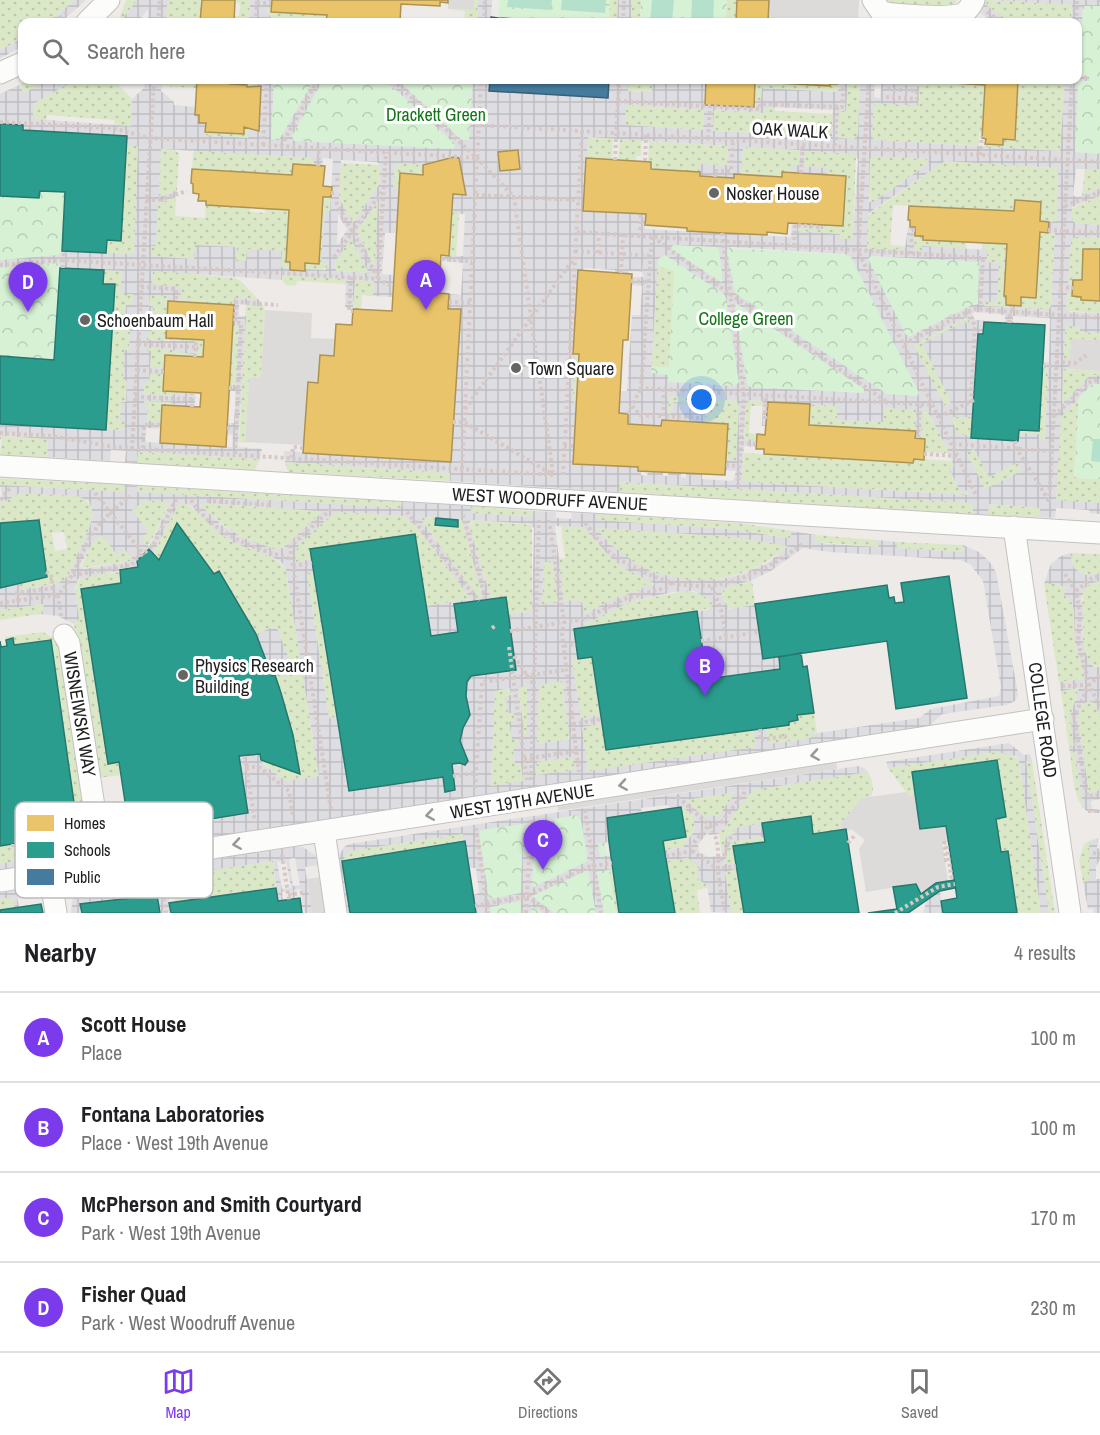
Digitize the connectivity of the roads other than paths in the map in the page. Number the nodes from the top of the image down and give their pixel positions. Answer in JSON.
{"nodes":[{"id":1,"x":110,"y":0,"type":"edge"},
{"id":2,"x":873,"y":0,"type":"edge"},
{"id":3,"x":974,"y":0,"type":"edge"},
{"id":4,"x":91,"y":18,"type":"edge"},
{"id":5,"x":18,"y":65,"type":"edge"},
{"id":6,"x":0,"y":73,"type":"edge"},
{"id":7,"x":0,"y":466,"type":"edge"},
{"id":8,"x":1014,"y":527,"type":"junction"},
{"id":9,"x":1100,"y":532,"type":"edge"},
{"id":10,"x":64,"y":635,"type":"road end"},
{"id":11,"x":1043,"y":719,"type":"junction"},
{"id":12,"x":93,"y":802,"type":"edge"},
{"id":13,"x":328,"y":824,"type":"junction"},
{"id":14,"x":213,"y":845,"type":"edge"},
{"id":15,"x":15,"y":879,"type":"edge"},
{"id":16,"x":0,"y":881,"type":"edge"},
{"id":17,"x":54,"y":898,"type":"edge"},
{"id":18,"x":56,"y":913,"type":"edge"},
{"id":19,"x":336,"y":913,"type":"edge"},
{"id":20,"x":1070,"y":913,"type":"edge"}],
"edges":[{"from":1,"to":4,"type":"street"},
{"from":2,"to":3,"type":"street"},
{"from":5,"to":6,"type":"street"},
{"from":7,"to":8,"type":"street","name":"WEST WOODRUFF AVENUE"},
{"from":8,"to":9,"type":"street","name":"WEST WOODRUFF AVENUE"},
{"from":8,"to":11,"type":"street","name":"COLLEGE ROAD"},
{"from":10,"to":12,"type":"street","name":"WISNEIWSKI WAY"},
{"from":11,"to":13,"type":"street","name":"WEST 19TH AVENUE","one_way":true},
{"from":11,"to":20,"type":"street","name":"COLLEGE ROAD"},
{"from":13,"to":14,"type":"street","name":"WEST 19TH AVENUE","one_way":true},
{"from":13,"to":19,"type":"street"},
{"from":15,"to":16,"type":"street","name":"WEST 19TH AVENUE"},
{"from":17,"to":18,"type":"street"}]}
